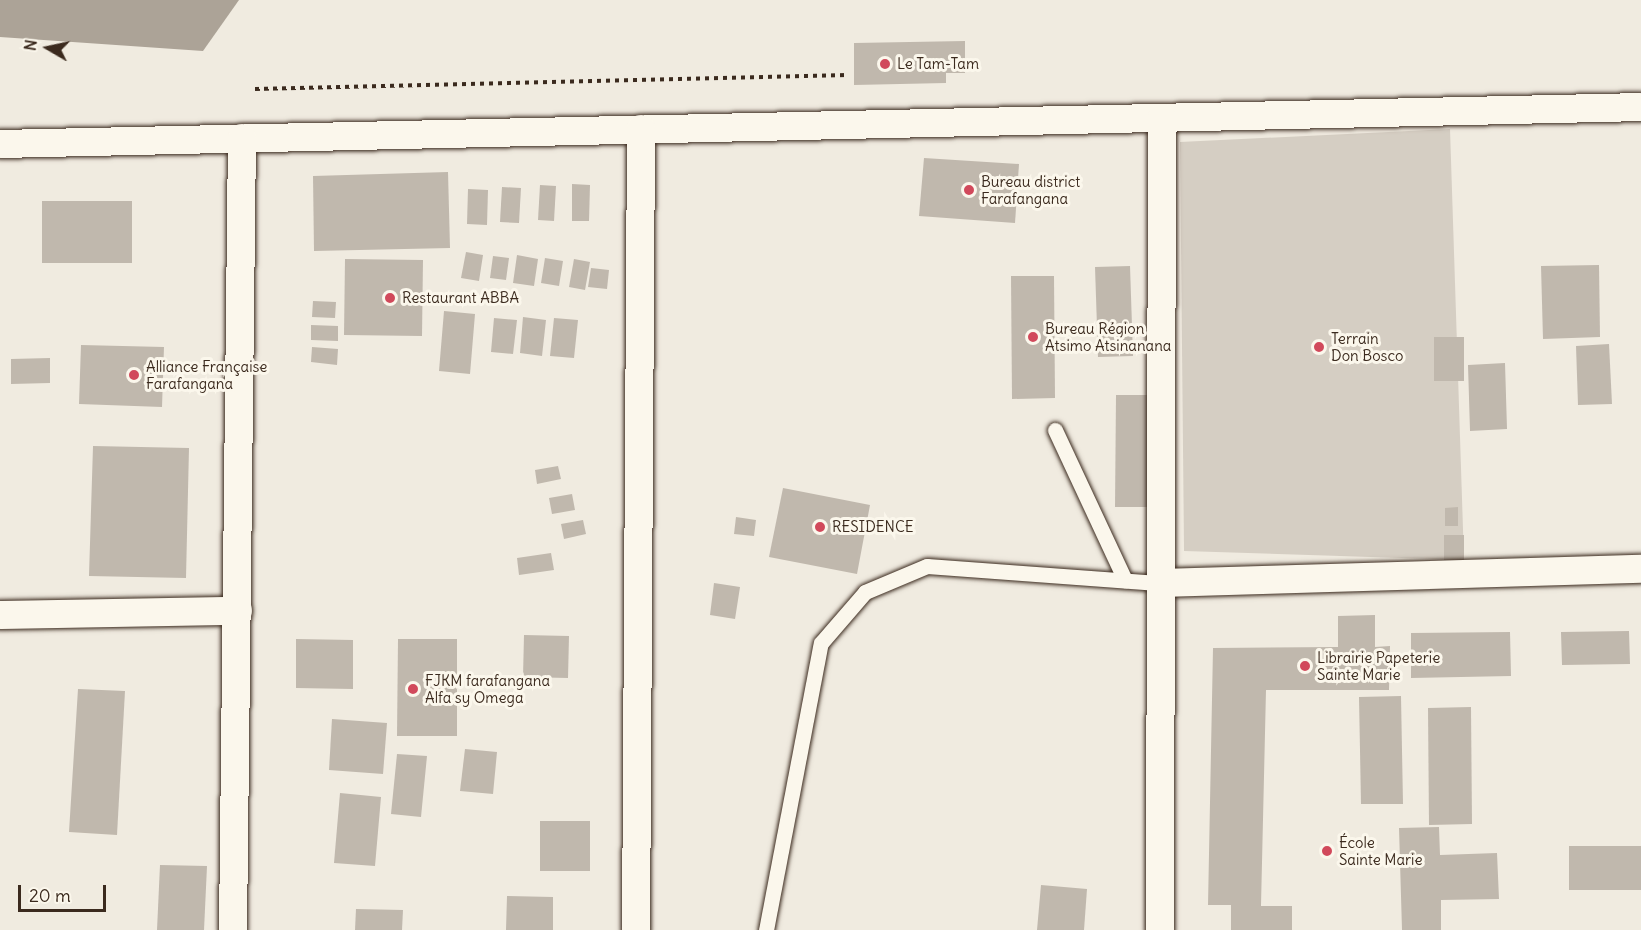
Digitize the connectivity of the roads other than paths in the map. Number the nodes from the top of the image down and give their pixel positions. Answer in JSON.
{"nodes":[{"id":1,"x":1641,"y":107,"type":"edge"},
{"id":2,"x":1162,"y":118,"type":"junction"},
{"id":3,"x":641,"y":129,"type":"junction"},
{"id":4,"x":242,"y":138,"type":"junction"},
{"id":5,"x":0,"y":144,"type":"edge"},
{"id":6,"x":1055,"y":430,"type":"dead end"},
{"id":7,"x":1641,"y":568,"type":"edge"},
{"id":8,"x":1125,"y":580,"type":"junction"},
{"id":9,"x":1161,"y":583,"type":"junction"},
{"id":10,"x":238,"y":611,"type":"junction"},
{"id":11,"x":0,"y":615,"type":"edge"},
{"id":12,"x":233,"y":930,"type":"edge"},
{"id":13,"x":636,"y":930,"type":"edge"},
{"id":14,"x":766,"y":930,"type":"edge"},
{"id":15,"x":1160,"y":930,"type":"edge"}],
"edges":[{"from":1,"to":2,"type":"street"},
{"from":2,"to":3,"type":"street"},
{"from":2,"to":9,"type":"street"},
{"from":3,"to":4,"type":"street"},
{"from":3,"to":13,"type":"street"},
{"from":4,"to":5,"type":"street"},
{"from":4,"to":10,"type":"street"},
{"from":6,"to":8,"type":"lane"},
{"from":7,"to":9,"type":"street"},
{"from":8,"to":9,"type":"lane"},
{"from":8,"to":14,"type":"lane"},
{"from":9,"to":15,"type":"street"},
{"from":10,"to":11,"type":"street"},
{"from":10,"to":12,"type":"street"}]}
